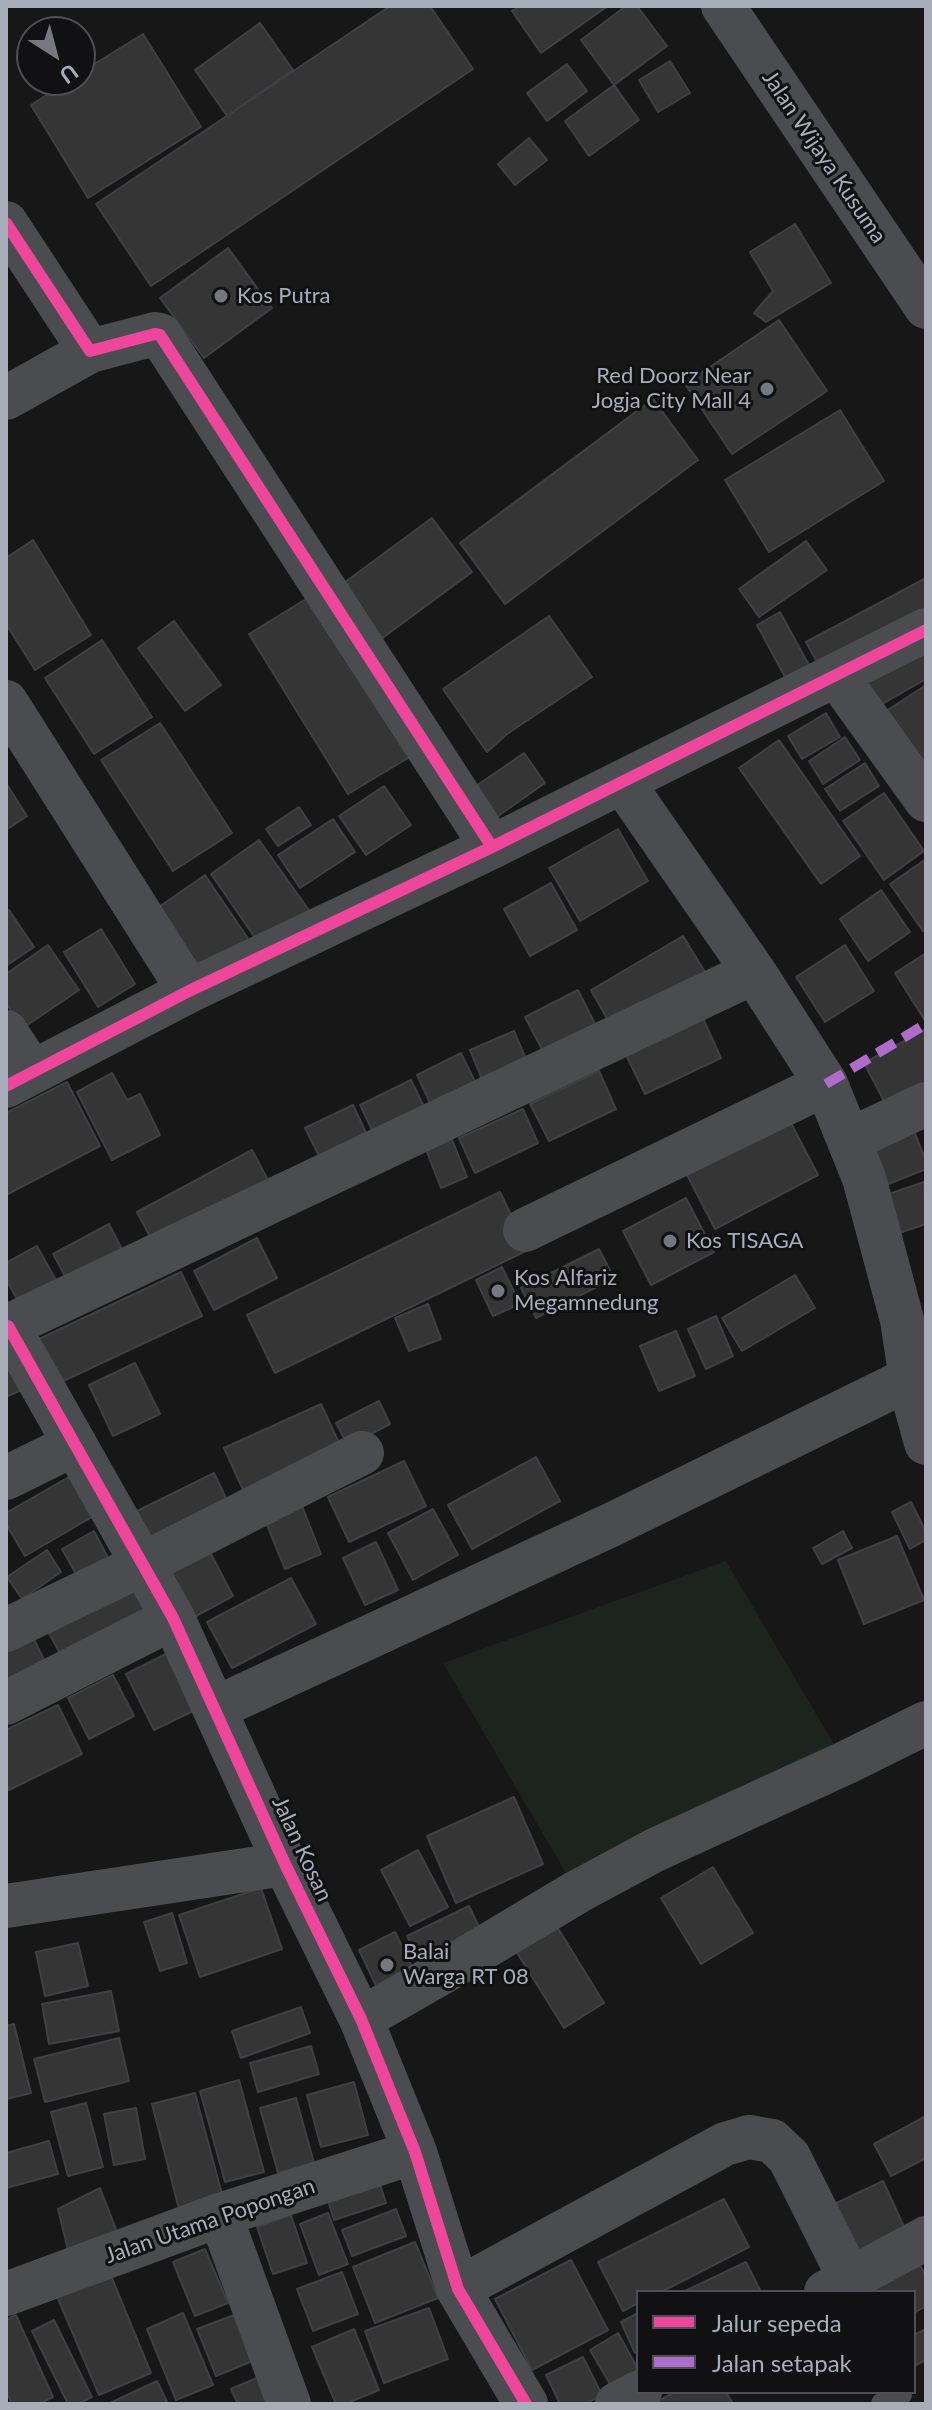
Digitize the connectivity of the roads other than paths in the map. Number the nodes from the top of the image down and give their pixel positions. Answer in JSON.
{"nodes":[{"id":1,"x":723,"y":6,"type":"edge"},
{"id":2,"x":6,"y":223,"type":"edge"},
{"id":3,"x":926,"y":307,"type":"edge"},
{"id":4,"x":90,"y":351,"type":"junction"},
{"id":5,"x":6,"y":398,"type":"edge"},
{"id":6,"x":926,"y":630,"type":"edge"},
{"id":7,"x":836,"y":675,"type":"junction"},
{"id":8,"x":6,"y":702,"type":"edge"},
{"id":9,"x":623,"y":783,"type":"junction"},
{"id":10,"x":926,"y":800,"type":"edge"},
{"id":11,"x":492,"y":847,"type":"junction"},
{"id":12,"x":754,"y":972,"type":"junction"},
{"id":13,"x":189,"y":991,"type":"junction"},
{"id":14,"x":6,"y":1032,"type":"edge"},
{"id":15,"x":19,"y":1079,"type":"edge"},
{"id":16,"x":826,"y":1084,"type":"junction"},
{"id":17,"x":926,"y":1104,"type":"edge"},
{"id":18,"x":849,"y":1140,"type":"junction"},
{"id":19,"x":525,"y":1230,"type":"dead end"},
{"id":20,"x":914,"y":1316,"type":"edge"},
{"id":21,"x":7,"y":1326,"type":"edge"},
{"id":22,"x":911,"y":1378,"type":"junction"},
{"id":23,"x":926,"y":1443,"type":"edge"},
{"id":24,"x":75,"y":1444,"type":"junction"},
{"id":25,"x":362,"y":1453,"type":"dead end"},
{"id":26,"x":6,"y":1478,"type":"edge"},
{"id":27,"x":143,"y":1564,"type":"junction"},
{"id":28,"x":173,"y":1618,"type":"junction"},
{"id":29,"x":6,"y":1630,"type":"edge"},
{"id":30,"x":6,"y":1703,"type":"edge"},
{"id":31,"x":216,"y":1708,"type":"junction"},
{"id":32,"x":926,"y":1723,"type":"edge"},
{"id":33,"x":285,"y":1864,"type":"junction"},
{"id":34,"x":6,"y":1906,"type":"edge"},
{"id":35,"x":361,"y":2019,"type":"junction"},
{"id":36,"x":415,"y":2152,"type":"junction"},
{"id":37,"x":220,"y":2215,"type":"junction"},
{"id":38,"x":926,"y":2238,"type":"edge"},
{"id":39,"x":838,"y":2285,"type":"edge"},
{"id":40,"x":458,"y":2289,"type":"junction"},
{"id":41,"x":6,"y":2294,"type":"edge"},
{"id":42,"x":636,"y":2394,"type":"edge"},
{"id":43,"x":289,"y":2404,"type":"edge"},
{"id":44,"x":526,"y":2404,"type":"edge"},
{"id":45,"x":617,"y":2404,"type":"edge"}],
"edges":[{"from":1,"to":3,"type":"street","name":"Jalan Wijaya Kusuma"},
{"from":2,"to":4,"type":"street"},
{"from":4,"to":5,"type":"street"},
{"from":4,"to":11,"type":"street"},
{"from":6,"to":7,"type":"street"},
{"from":7,"to":9,"type":"street"},
{"from":7,"to":10,"type":"street"},
{"from":8,"to":13,"type":"street"},
{"from":9,"to":11,"type":"street"},
{"from":9,"to":12,"type":"street"},
{"from":11,"to":13,"type":"street"},
{"from":12,"to":16,"type":"street"},
{"from":12,"to":21,"type":"street"},
{"from":13,"to":15,"type":"street"},
{"from":14,"to":15,"type":"street"},
{"from":16,"to":18,"type":"street"},
{"from":16,"to":19,"type":"street"},
{"from":17,"to":18,"type":"street"},
{"from":18,"to":20,"type":"street"},
{"from":20,"to":22,"type":"street"},
{"from":21,"to":24,"type":"street","name":"Jalan Kosan"},
{"from":22,"to":23,"type":"street"},
{"from":22,"to":31,"type":"street"},
{"from":24,"to":26,"type":"street"},
{"from":24,"to":27,"type":"street","name":"Jalan Kosan"},
{"from":25,"to":27,"type":"street"},
{"from":27,"to":28,"type":"street","name":"Jalan Kosan"},
{"from":27,"to":29,"type":"street"},
{"from":28,"to":30,"type":"street"},
{"from":28,"to":31,"type":"street","name":"Jalan Kosan"},
{"from":31,"to":33,"type":"street","name":"Jalan Kosan"},
{"from":32,"to":35,"type":"street"},
{"from":33,"to":34,"type":"street"},
{"from":33,"to":35,"type":"street","name":"Jalan Kosan"},
{"from":35,"to":36,"type":"street","name":"Jalan Kosan"},
{"from":36,"to":37,"type":"street","name":"Jalan Utama Popongan"},
{"from":36,"to":40,"type":"street","name":"Jalan Kosan"},
{"from":37,"to":41,"type":"street","name":"Jalan Utama Popongan"},
{"from":37,"to":43,"type":"street"},
{"from":38,"to":39,"type":"street"},
{"from":39,"to":40,"type":"street"},
{"from":40,"to":44,"type":"street","name":"Jalan Kosan"},
{"from":42,"to":45,"type":"street"}]}
